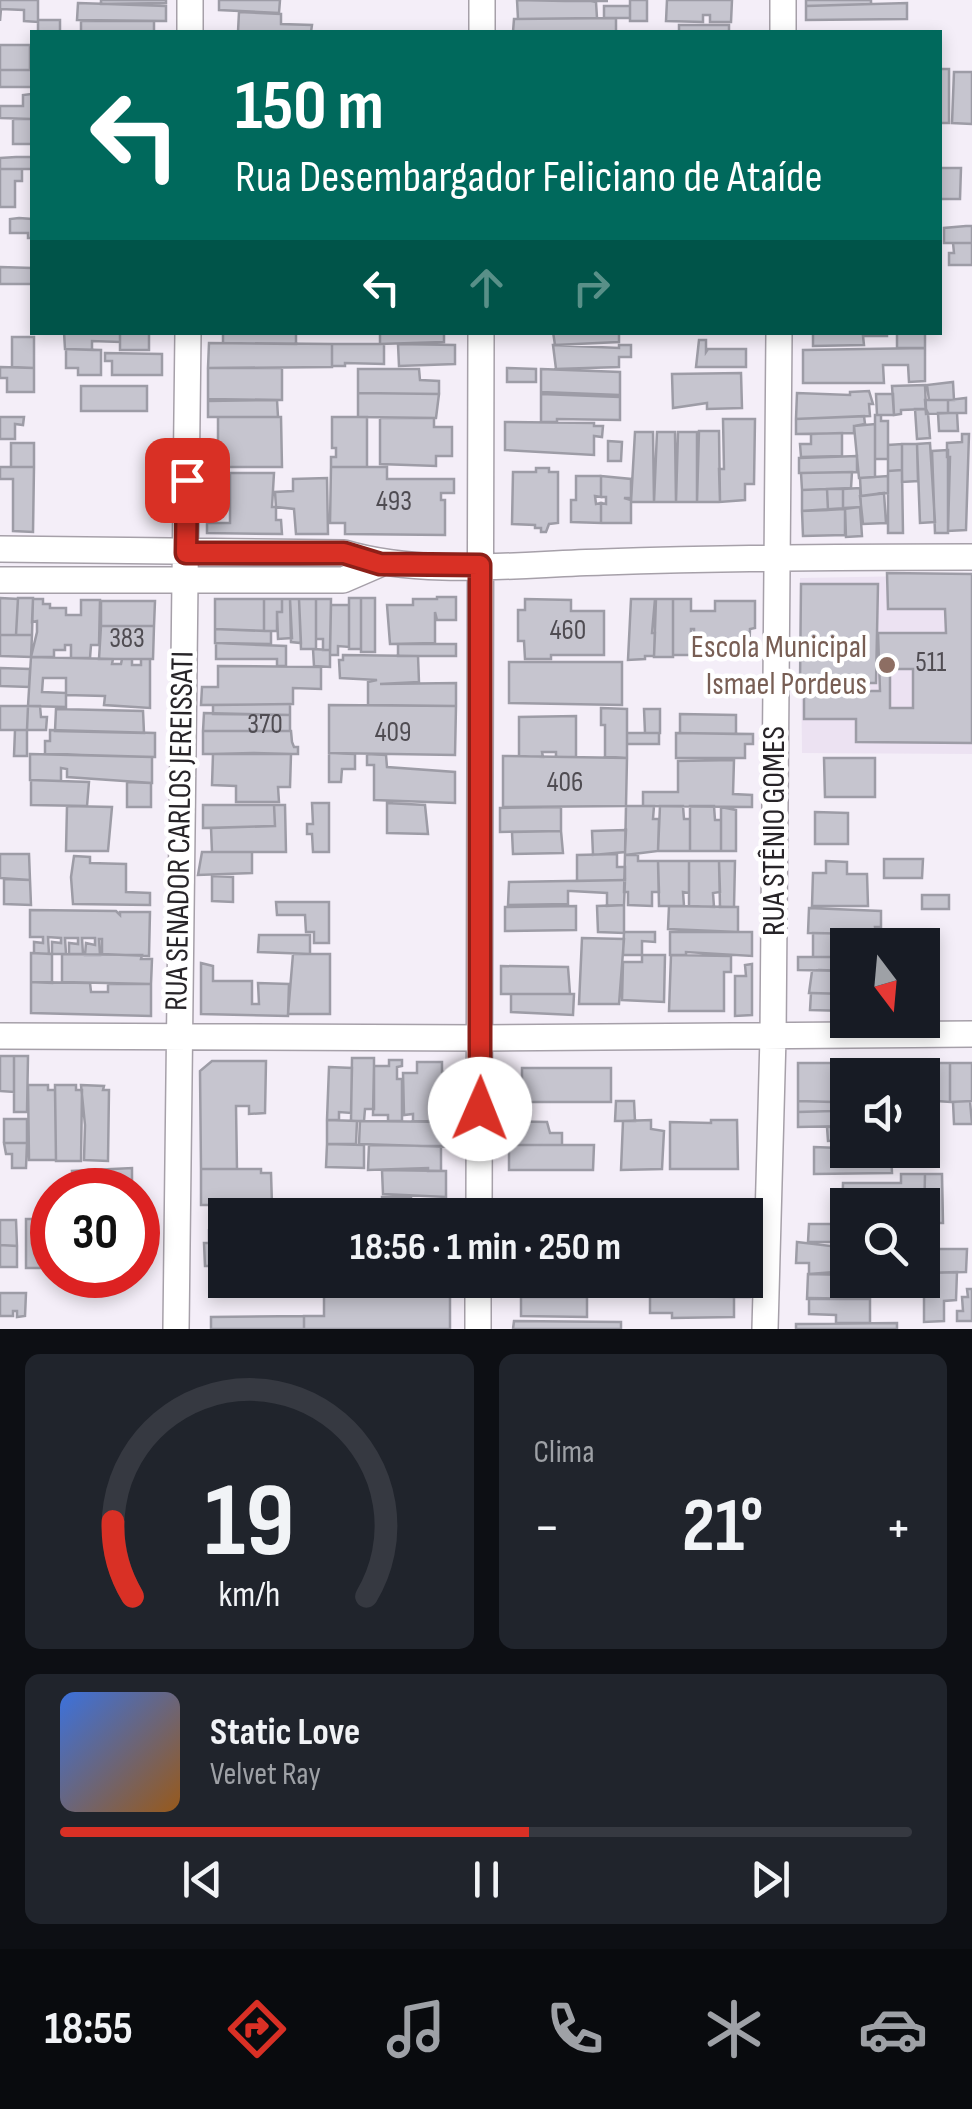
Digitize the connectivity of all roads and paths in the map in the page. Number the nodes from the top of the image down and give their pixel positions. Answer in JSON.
{"nodes":[{"id":1,"x":190,"y":0,"type":"edge"},
{"id":2,"x":482,"y":0,"type":"edge"},
{"id":3,"x":783,"y":0,"type":"edge"},
{"id":4,"x":190,"y":30,"type":"edge"},
{"id":5,"x":482,"y":30,"type":"edge"},
{"id":6,"x":783,"y":30,"type":"edge"},
{"id":7,"x":188,"y":335,"type":"edge"},
{"id":8,"x":481,"y":335,"type":"edge"},
{"id":9,"x":779,"y":335,"type":"edge"},
{"id":10,"x":0,"y":549,"type":"edge"},
{"id":11,"x":186,"y":553,"type":"junction"},
{"id":12,"x":776,"y":557,"type":"junction"},
{"id":13,"x":972,"y":557,"type":"edge"},
{"id":14,"x":380,"y":564,"type":"junction"},
{"id":15,"x":480,"y":565,"type":"junction"},
{"id":16,"x":0,"y":580,"type":"edge"},
{"id":17,"x":183,"y":582,"type":"junction"},
{"id":18,"x":972,"y":1034,"type":"edge"},
{"id":19,"x":0,"y":1036,"type":"edge"},
{"id":20,"x":773,"y":1037,"type":"junction"},
{"id":21,"x":178,"y":1038,"type":"junction"},
{"id":22,"x":481,"y":1038,"type":"junction"},
{"id":23,"x":479,"y":1198,"type":"edge"},
{"id":24,"x":478,"y":1298,"type":"edge"},
{"id":25,"x":176,"y":1329,"type":"edge"},
{"id":26,"x":478,"y":1329,"type":"edge"},
{"id":27,"x":765,"y":1329,"type":"edge"}],
"edges":[{"from":1,"to":4,"type":"street"},
{"from":2,"to":5,"type":"street"},
{"from":3,"to":6,"type":"street"},
{"from":7,"to":11,"type":"street","name":"RUA SENADOR CARLOS JEREISSATI"},
{"from":8,"to":15,"type":"street"},
{"from":9,"to":12,"type":"street","name":"RUA STÊNIO GOMES"},
{"from":10,"to":11,"type":"street"},
{"from":11,"to":14,"type":"street"},
{"from":11,"to":17,"type":"street","name":"RUA SENADOR CARLOS JEREISSATI"},
{"from":12,"to":13,"type":"street"},
{"from":12,"to":15,"type":"street"},
{"from":12,"to":20,"type":"street","name":"RUA STÊNIO GOMES"},
{"from":14,"to":15,"type":"street"},
{"from":14,"to":17,"type":"street"},
{"from":15,"to":22,"type":"street"},
{"from":16,"to":17,"type":"street"},
{"from":17,"to":21,"type":"street","name":"RUA SENADOR CARLOS JEREISSATI"},
{"from":18,"to":20,"type":"street"},
{"from":19,"to":21,"type":"street"},
{"from":20,"to":22,"type":"street"},
{"from":20,"to":27,"type":"street","name":"RUA STÊNIO GOMES"},
{"from":21,"to":22,"type":"street"},
{"from":21,"to":25,"type":"street","name":"RUA SENADOR CARLOS JEREISSATI"},
{"from":22,"to":23,"type":"street"},
{"from":24,"to":26,"type":"street"}]}
